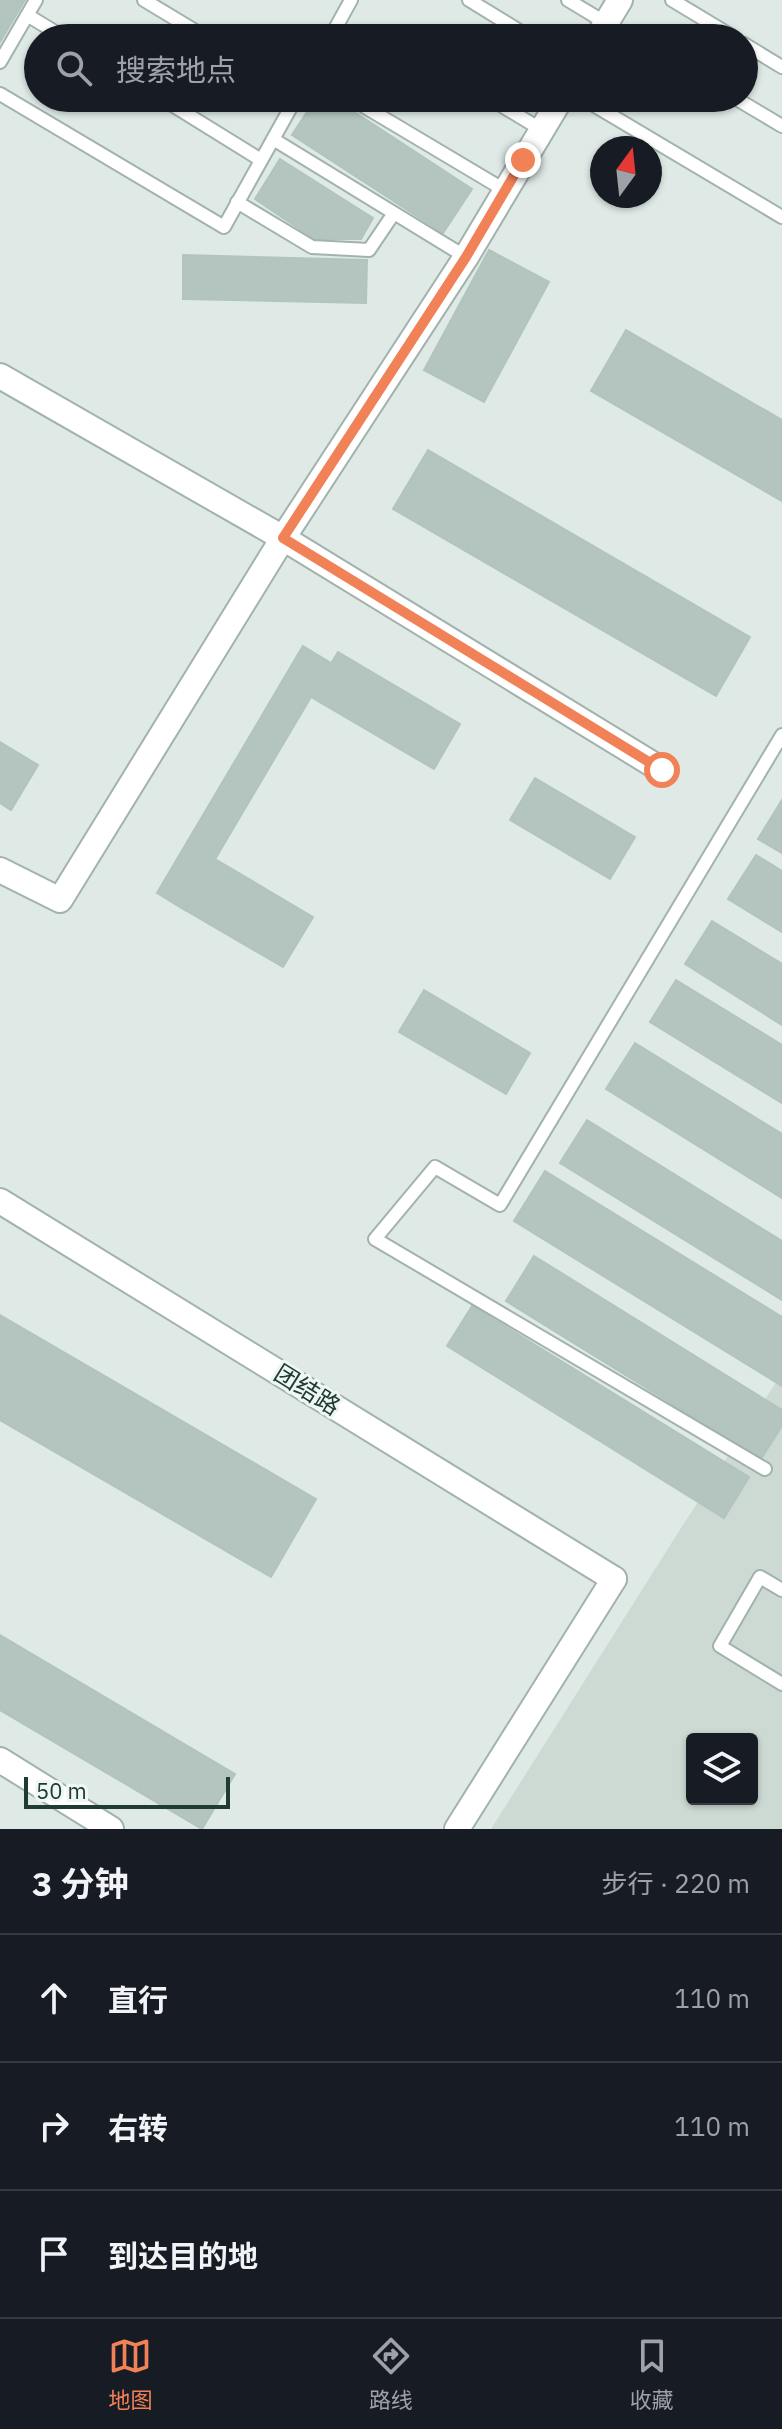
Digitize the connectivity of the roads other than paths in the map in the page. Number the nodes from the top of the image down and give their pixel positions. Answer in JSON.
{"nodes":[{"id":1,"x":36,"y":0,"type":"edge"},
{"id":2,"x":144,"y":0,"type":"edge"},
{"id":3,"x":351,"y":0,"type":"edge"},
{"id":4,"x":469,"y":0,"type":"edge"},
{"id":5,"x":568,"y":0,"type":"edge"},
{"id":6,"x":620,"y":0,"type":"edge"},
{"id":7,"x":672,"y":0,"type":"edge"},
{"id":8,"x":27,"y":15,"type":"junction"},
{"id":9,"x":42,"y":24,"type":"edge"},
{"id":10,"x":184,"y":24,"type":"edge"},
{"id":11,"x":338,"y":24,"type":"edge"},
{"id":12,"x":508,"y":24,"type":"edge"},
{"id":13,"x":595,"y":24,"type":"edge"},
{"id":14,"x":606,"y":24,"type":"edge"},
{"id":15,"x":712,"y":24,"type":"edge"},
{"id":16,"x":758,"y":52,"type":"edge"},
{"id":17,"x":0,"y":62,"type":"edge"},
{"id":18,"x":782,"y":67,"type":"edge"},
{"id":19,"x":0,"y":94,"type":"edge"},
{"id":20,"x":24,"y":108,"type":"edge"},
{"id":21,"x":30,"y":112,"type":"edge"},
{"id":22,"x":184,"y":112,"type":"edge"},
{"id":23,"x":288,"y":112,"type":"edge"},
{"id":24,"x":373,"y":112,"type":"edge"},
{"id":25,"x":512,"y":112,"type":"edge"},
{"id":26,"x":553,"y":112,"type":"edge"},
{"id":27,"x":606,"y":112,"type":"edge"},
{"id":28,"x":758,"y":112,"type":"edge"},
{"id":29,"x":782,"y":126,"type":"edge"},
{"id":30,"x":542,"y":130,"type":"junction"},
{"id":31,"x":273,"y":139,"type":"junction"},
{"id":32,"x":261,"y":160,"type":"junction"},
{"id":33,"x":506,"y":191,"type":"junction"},
{"id":34,"x":237,"y":202,"type":"junction"},
{"id":35,"x":394,"y":213,"type":"junction"},
{"id":36,"x":782,"y":217,"type":"edge"},
{"id":37,"x":466,"y":257,"type":"junction"},
{"id":38,"x":0,"y":376,"type":"edge"},
{"id":39,"x":283,"y":538,"type":"junction"},
{"id":40,"x":782,"y":735,"type":"edge"},
{"id":41,"x":662,"y":770,"type":"dead end"},
{"id":42,"x":0,"y":870,"type":"edge"},
{"id":43,"x":0,"y":1201,"type":"edge"},
{"id":44,"x":765,"y":1469,"type":"dead end"},
{"id":45,"x":782,"y":1590,"type":"edge"},
{"id":46,"x":782,"y":1684,"type":"edge"},
{"id":47,"x":0,"y":1760,"type":"edge"},
{"id":48,"x":111,"y":1829,"type":"edge"},
{"id":49,"x":457,"y":1829,"type":"edge"}],
"edges":[{"from":1,"to":8,"type":"lane"},
{"from":2,"to":10,"type":"lane"},
{"from":3,"to":11,"type":"lane"},
{"from":4,"to":12,"type":"lane"},
{"from":5,"to":13,"type":"lane"},
{"from":6,"to":14,"type":"street"},
{"from":7,"to":15,"type":"lane"},
{"from":8,"to":9,"type":"lane"},
{"from":8,"to":17,"type":"lane"},
{"from":16,"to":18,"type":"lane"},
{"from":19,"to":20,"type":"lane"},
{"from":21,"to":34,"type":"lane"},
{"from":22,"to":32,"type":"lane"},
{"from":23,"to":31,"type":"lane"},
{"from":24,"to":33,"type":"lane"},
{"from":25,"to":30,"type":"lane"},
{"from":26,"to":30,"type":"street"},
{"from":27,"to":36,"type":"lane"},
{"from":28,"to":29,"type":"lane"},
{"from":30,"to":33,"type":"street"},
{"from":31,"to":32,"type":"lane"},
{"from":31,"to":35,"type":"lane"},
{"from":32,"to":34,"type":"lane"},
{"from":33,"to":37,"type":"street"},
{"from":34,"to":35,"type":"lane"},
{"from":35,"to":37,"type":"lane"},
{"from":37,"to":39,"type":"street"},
{"from":38,"to":39,"type":"street"},
{"from":39,"to":41,"type":"street"},
{"from":39,"to":42,"type":"street"},
{"from":40,"to":44,"type":"lane"},
{"from":43,"to":49,"type":"street","name":"团结路"},
{"from":45,"to":46,"type":"lane"},
{"from":47,"to":48,"type":"street"}]}
